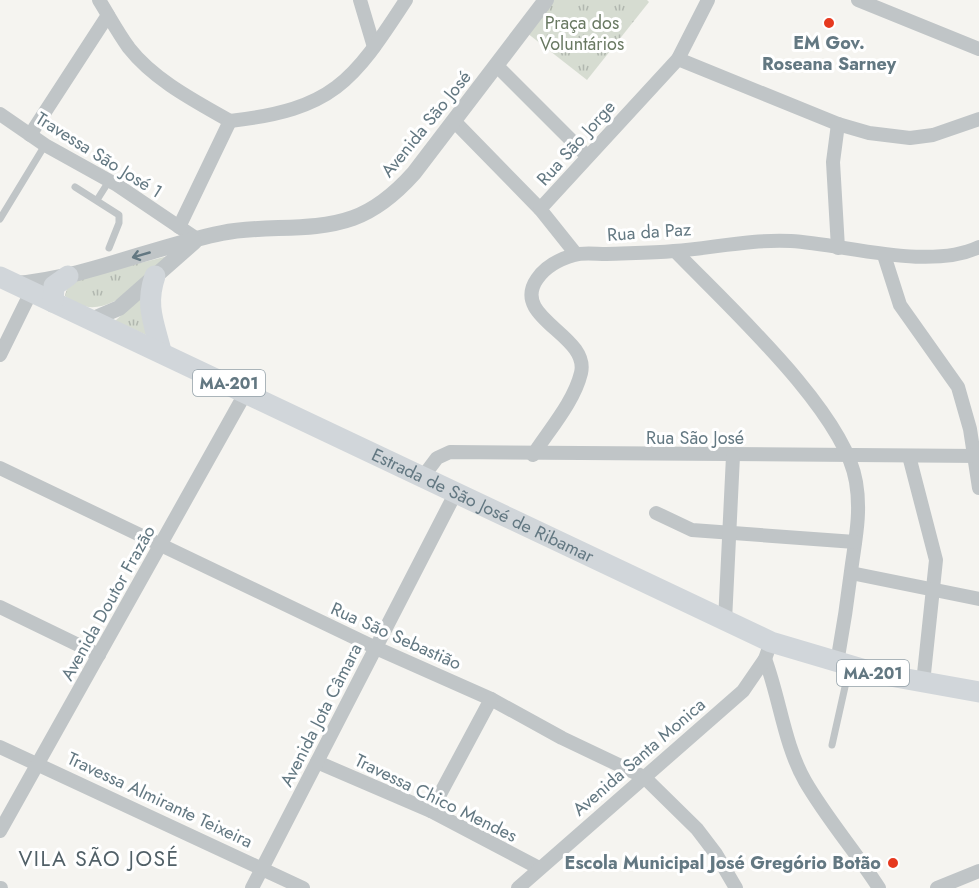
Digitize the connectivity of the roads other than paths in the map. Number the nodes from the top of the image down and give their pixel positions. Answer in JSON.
{"nodes":[{"id":1,"x":99,"y":0,"type":"edge"},
{"id":2,"x":360,"y":0,"type":"edge"},
{"id":3,"x":406,"y":0,"type":"edge"},
{"id":4,"x":546,"y":0,"type":"edge"},
{"id":5,"x":708,"y":0,"type":"edge"},
{"id":6,"x":858,"y":0,"type":"edge"},
{"id":7,"x":108,"y":15,"type":"junction"},
{"id":8,"x":374,"y":47,"type":"junction"},
{"id":9,"x":979,"y":49,"type":"edge"},
{"id":10,"x":678,"y":58,"type":"junction"},
{"id":11,"x":497,"y":66,"type":"junction"},
{"id":12,"x":0,"y":114,"type":"edge"},
{"id":13,"x":979,"y":119,"type":"edge"},
{"id":14,"x":231,"y":121,"type":"junction"},
{"id":15,"x":454,"y":122,"type":"junction"},
{"id":16,"x":838,"y":124,"type":"junction"},
{"id":17,"x":30,"y":135,"type":"junction"},
{"id":18,"x":45,"y":146,"type":"junction"},
{"id":19,"x":587,"y":156,"type":"junction"},
{"id":20,"x":110,"y":181,"type":"junction"},
{"id":21,"x":75,"y":187,"type":"dead end"},
{"id":22,"x":98,"y":200,"type":"junction"},
{"id":23,"x":540,"y":209,"type":"junction"},
{"id":24,"x":0,"y":219,"type":"edge"},
{"id":25,"x":179,"y":227,"type":"junction"},
{"id":26,"x":197,"y":239,"type":"junction"},
{"id":27,"x":979,"y":247,"type":"edge"},
{"id":28,"x":109,"y":248,"type":"dead end"},
{"id":29,"x":838,"y":248,"type":"junction"},
{"id":30,"x":675,"y":251,"type":"junction"},
{"id":31,"x":576,"y":254,"type":"junction"},
{"id":32,"x":884,"y":255,"type":"junction"},
{"id":33,"x":68,"y":276,"type":"junction"},
{"id":34,"x":155,"y":276,"type":"junction"},
{"id":35,"x":15,"y":284,"type":"edge"},
{"id":36,"x":53,"y":302,"type":"junction"},
{"id":37,"x":91,"y":320,"type":"junction"},
{"id":38,"x":161,"y":351,"type":"junction"},
{"id":39,"x":0,"y":355,"type":"edge"},
{"id":40,"x":246,"y":392,"type":"junction"},
{"id":41,"x":533,"y":454,"type":"junction"},
{"id":42,"x":734,"y":456,"type":"junction"},
{"id":43,"x":909,"y":456,"type":"junction"},
{"id":44,"x":850,"y":457,"type":"junction"},
{"id":45,"x":976,"y":457,"type":"edge"},
{"id":46,"x":0,"y":468,"type":"edge"},
{"id":47,"x":422,"y":477,"type":"junction"},
{"id":48,"x":979,"y":488,"type":"edge"},
{"id":49,"x":455,"y":494,"type":"junction"},
{"id":50,"x":656,"y":513,"type":"dead end"},
{"id":51,"x":730,"y":534,"type":"junction"},
{"id":52,"x":855,"y":542,"type":"junction"},
{"id":53,"x":160,"y":545,"type":"junction"},
{"id":54,"x":851,"y":573,"type":"junction"},
{"id":55,"x":932,"y":591,"type":"junction"},
{"id":56,"x":979,"y":599,"type":"edge"},
{"id":57,"x":0,"y":608,"type":"edge"},
{"id":58,"x":725,"y":621,"type":"junction"},
{"id":59,"x":376,"y":648,"type":"junction"},
{"id":60,"x":768,"y":650,"type":"junction"},
{"id":61,"x":99,"y":655,"type":"junction"},
{"id":62,"x":843,"y":665,"type":"junction"},
{"id":63,"x":923,"y":683,"type":"junction"},
{"id":64,"x":979,"y":692,"type":"edge"},
{"id":65,"x":491,"y":699,"type":"junction"},
{"id":66,"x":832,"y":745,"type":"dead end"},
{"id":67,"x":0,"y":747,"type":"edge"},
{"id":68,"x":317,"y":762,"type":"junction"},
{"id":69,"x":38,"y":764,"type":"junction"},
{"id":70,"x":644,"y":777,"type":"junction"},
{"id":71,"x":431,"y":811,"type":"junction"},
{"id":72,"x":0,"y":831,"type":"edge"},
{"id":73,"x":263,"y":867,"type":"junction"},
{"id":74,"x":539,"y":868,"type":"junction"},
{"id":75,"x":979,"y":871,"type":"edge"},
{"id":76,"x":252,"y":888,"type":"edge"},
{"id":77,"x":303,"y":888,"type":"edge"},
{"id":78,"x":518,"y":888,"type":"edge"},
{"id":79,"x":736,"y":888,"type":"edge"},
{"id":80,"x":879,"y":888,"type":"edge"},
{"id":81,"x":937,"y":888,"type":"edge"}],
"edges":[{"from":1,"to":7,"type":"street"},
{"from":2,"to":8,"type":"street"},
{"from":3,"to":8,"type":"street"},
{"from":4,"to":11,"type":"street","name":"Avenida São José"},
{"from":5,"to":10,"type":"street","name":"Rua São Jorge"},
{"from":6,"to":9,"type":"street"},
{"from":7,"to":14,"type":"street"},
{"from":7,"to":17,"type":"street"},
{"from":8,"to":14,"type":"street"},
{"from":10,"to":16,"type":"street"},
{"from":10,"to":19,"type":"street","name":"Rua São Jorge"},
{"from":11,"to":15,"type":"street","name":"Avenida São José"},
{"from":11,"to":19,"type":"street"},
{"from":12,"to":17,"type":"street","name":"Travessa São José 1"},
{"from":13,"to":16,"type":"street"},
{"from":14,"to":25,"type":"street"},
{"from":15,"to":23,"type":"street"},
{"from":15,"to":26,"type":"street","name":"Avenida São José"},
{"from":16,"to":29,"type":"street"},
{"from":17,"to":18,"type":"street","name":"Travessa São José 1"},
{"from":18,"to":20,"type":"street","name":"Travessa São José 1"},
{"from":18,"to":24,"type":"lane"},
{"from":19,"to":23,"type":"street","name":"Rua São Jorge"},
{"from":20,"to":22,"type":"lane"},
{"from":20,"to":25,"type":"street","name":"Travessa São José 1"},
{"from":21,"to":22,"type":"lane"},
{"from":22,"to":28,"type":"lane"},
{"from":23,"to":31,"type":"street","name":"Rua São Jorge"},
{"from":25,"to":26,"type":"street","name":"Travessa São José 1"},
{"from":26,"to":33,"type":"street","name":"Avenida São José","one_way":true},
{"from":26,"to":34,"type":"street"},
{"from":27,"to":32,"type":"street","name":"Rua da Paz"},
{"from":29,"to":30,"type":"street","name":"Rua da Paz"},
{"from":29,"to":32,"type":"street","name":"Rua da Paz"},
{"from":30,"to":31,"type":"street","name":"Rua da Paz"},
{"from":30,"to":44,"type":"street"},
{"from":31,"to":41,"type":"street","name":"Rua da Paz"},
{"from":32,"to":45,"type":"street"},
{"from":33,"to":35,"type":"street","name":"Avenida São José"},
{"from":33,"to":36,"type":"main road"},
{"from":34,"to":37,"type":"street"},
{"from":34,"to":38,"type":"main road"},
{"from":35,"to":36,"type":"main road","name":"Estrada de São José de Ribamar","number":"MA-201"},
{"from":35,"to":39,"type":"street"},
{"from":36,"to":37,"type":"main road","name":"Estrada de São José de Ribamar","number":"MA-201"},
{"from":37,"to":38,"type":"main road","name":"Estrada de São José de Ribamar","number":"MA-201"},
{"from":38,"to":40,"type":"main road","name":"Estrada de São José de Ribamar","number":"MA-201"},
{"from":40,"to":47,"type":"main road","name":"Estrada de São José de Ribamar","number":"MA-201"},
{"from":40,"to":53,"type":"street","name":"Avenida Doutor Frazão"},
{"from":41,"to":42,"type":"street","name":"Rua São José"},
{"from":41,"to":47,"type":"street","name":"Rua São José"},
{"from":42,"to":44,"type":"street","name":"Rua São José"},
{"from":42,"to":51,"type":"street"},
{"from":43,"to":44,"type":"street","name":"Rua São José"},
{"from":43,"to":45,"type":"street","name":"Rua São José"},
{"from":43,"to":55,"type":"street"},
{"from":44,"to":52,"type":"street"},
{"from":45,"to":48,"type":"street"},
{"from":46,"to":53,"type":"street","name":"Rua São Sebastião"},
{"from":47,"to":49,"type":"main road","name":"Estrada de São José de Ribamar","number":"MA-201"},
{"from":49,"to":58,"type":"main road","name":"Estrada de São José de Ribamar","number":"MA-201"},
{"from":49,"to":59,"type":"street","name":"Avenida Jota Câmara"},
{"from":50,"to":51,"type":"street"},
{"from":51,"to":52,"type":"street"},
{"from":51,"to":58,"type":"street"},
{"from":52,"to":54,"type":"street"},
{"from":53,"to":59,"type":"street","name":"Rua São Sebastião"},
{"from":53,"to":61,"type":"street","name":"Avenida Doutor Frazão"},
{"from":54,"to":55,"type":"street"},
{"from":54,"to":62,"type":"street"},
{"from":55,"to":56,"type":"street"},
{"from":55,"to":63,"type":"street"},
{"from":57,"to":61,"type":"street"},
{"from":58,"to":60,"type":"main road","name":"Estrada de São José de Ribamar","number":"MA-201"},
{"from":59,"to":65,"type":"street","name":"Rua São Sebastião"},
{"from":59,"to":68,"type":"street","name":"Avenida Jota Câmara"},
{"from":60,"to":62,"type":"main road","name":"Estrada de São José de Ribamar","number":"MA-201"},
{"from":60,"to":70,"type":"street","name":"Avenida Santa Monica"},
{"from":60,"to":80,"type":"street"},
{"from":61,"to":69,"type":"street","name":"Avenida Doutor Frazão"},
{"from":62,"to":63,"type":"main road","name":"Estrada de São José de Ribamar","number":"MA-201"},
{"from":62,"to":66,"type":"lane"},
{"from":63,"to":64,"type":"main road","name":"Estrada de São José de Ribamar","number":"MA-201"},
{"from":65,"to":70,"type":"street","name":"Rua São Sebastião"},
{"from":65,"to":71,"type":"street"},
{"from":67,"to":69,"type":"street","name":"Travessa Almirante Teixeira"},
{"from":68,"to":71,"type":"street","name":"Travessa Chico Mendes"},
{"from":68,"to":73,"type":"street","name":"Avenida Jota Câmara"},
{"from":69,"to":72,"type":"street","name":"Avenida Doutor Frazão"},
{"from":69,"to":73,"type":"street","name":"Travessa Almirante Teixeira"},
{"from":70,"to":74,"type":"street","name":"Avenida Santa Monica"},
{"from":70,"to":79,"type":"street","name":"Rua São Sebastião"},
{"from":71,"to":74,"type":"street","name":"Travessa Chico Mendes"},
{"from":73,"to":76,"type":"street","name":"Avenida Jota Câmara"},
{"from":73,"to":77,"type":"street","name":"Travessa Almirante Teixeira"},
{"from":74,"to":78,"type":"street","name":"Avenida Santa Monica"},
{"from":75,"to":81,"type":"street"}]}
